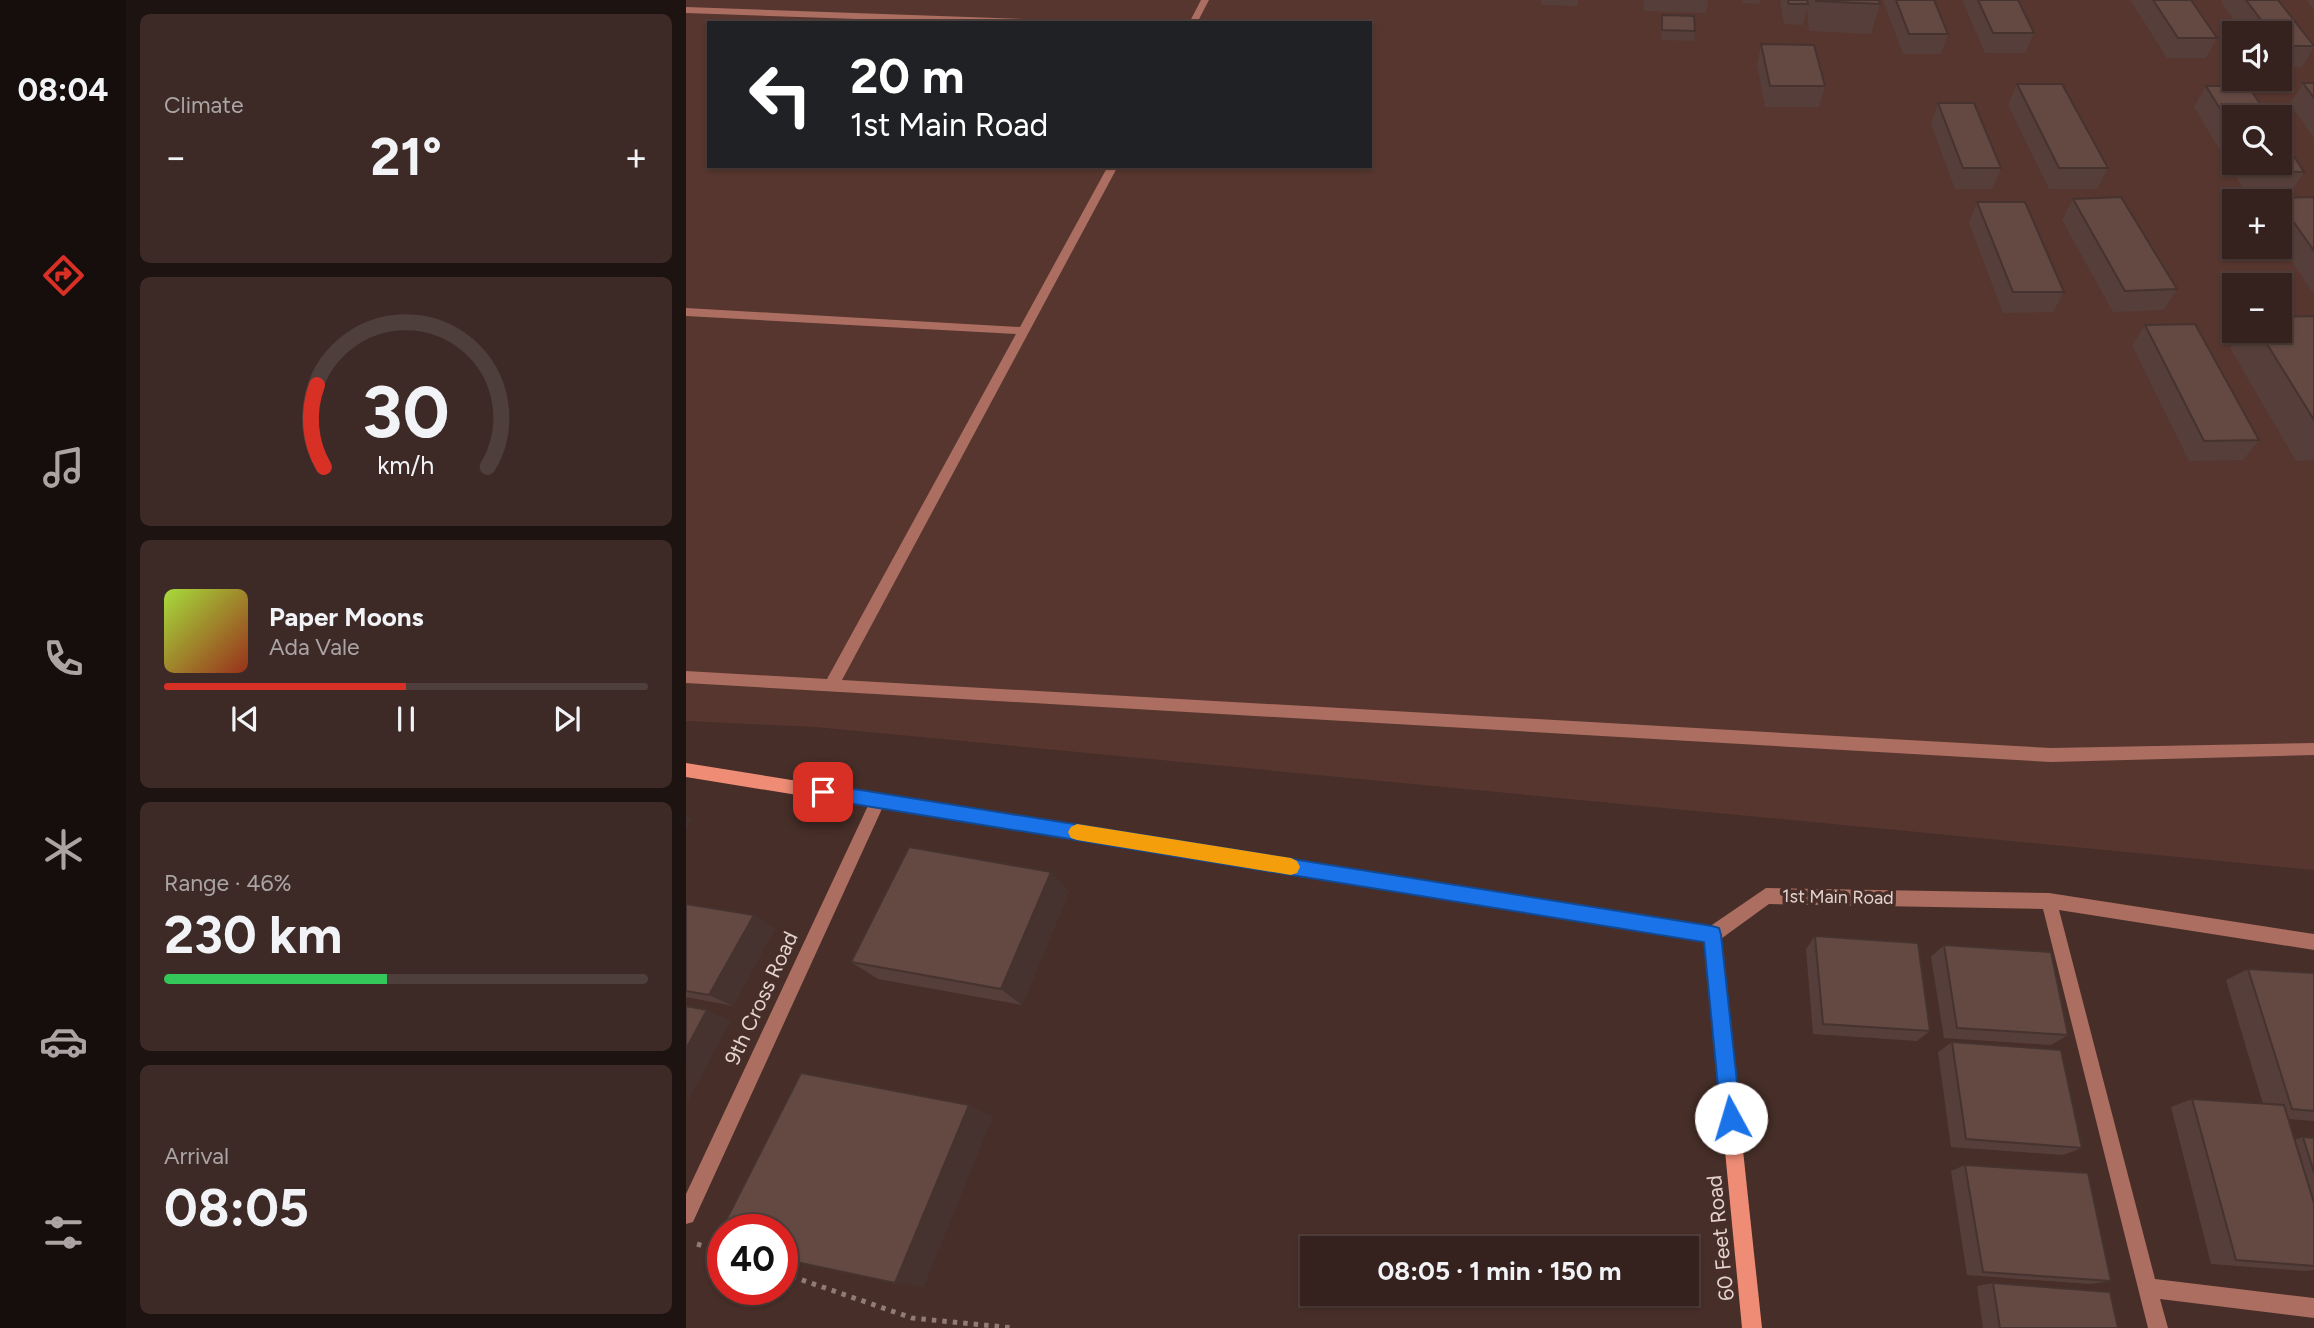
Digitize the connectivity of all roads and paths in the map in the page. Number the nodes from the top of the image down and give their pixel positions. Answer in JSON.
{"nodes":[{"id":1,"x":1205,"y":0,"type":"edge"},
{"id":2,"x":686,"y":10,"type":"edge"},
{"id":3,"x":997,"y":21,"type":"edge"},
{"id":4,"x":1193,"y":21,"type":"edge"},
{"id":5,"x":1112,"y":168,"type":"edge"},
{"id":6,"x":686,"y":312,"type":"edge"},
{"id":7,"x":1022,"y":331,"type":"junction"},
{"id":8,"x":686,"y":677,"type":"edge"},
{"id":9,"x":832,"y":684,"type":"junction"},
{"id":10,"x":2314,"y":749,"type":"edge"},
{"id":11,"x":686,"y":770,"type":"edge"},
{"id":12,"x":878,"y":800,"type":"junction"},
{"id":13,"x":2049,"y":901,"type":"junction"},
{"id":14,"x":1712,"y":935,"type":"junction"},
{"id":15,"x":2314,"y":942,"type":"edge"},
{"id":16,"x":686,"y":1215,"type":"edge"},
{"id":17,"x":686,"y":1240,"type":"edge"},
{"id":18,"x":707,"y":1247,"type":"edge"},
{"id":19,"x":798,"y":1279,"type":"edge"},
{"id":20,"x":2147,"y":1287,"type":"junction"},
{"id":21,"x":2314,"y":1308,"type":"edge"},
{"id":22,"x":1014,"y":1328,"type":"edge"},
{"id":23,"x":1752,"y":1328,"type":"edge"},
{"id":24,"x":2158,"y":1328,"type":"edge"}],
"edges":[{"from":1,"to":4,"type":"street"},
{"from":2,"to":3,"type":"street"},
{"from":5,"to":7,"type":"street"},
{"from":6,"to":7,"type":"street"},
{"from":7,"to":9,"type":"street"},
{"from":8,"to":9,"type":"street"},
{"from":9,"to":10,"type":"street"},
{"from":11,"to":12,"type":"street"},
{"from":12,"to":14,"type":"street"},
{"from":12,"to":16,"type":"street","name":"9th Cross Road"},
{"from":13,"to":14,"type":"street","name":"1st Main Road"},
{"from":13,"to":15,"type":"street","name":"1st Main Road"},
{"from":13,"to":20,"type":"street"},
{"from":14,"to":23,"type":"street","name":"60 Feet Road"},
{"from":17,"to":18,"type":"path"},
{"from":19,"to":22,"type":"path"},
{"from":20,"to":21,"type":"street"},
{"from":20,"to":24,"type":"street"}]}
